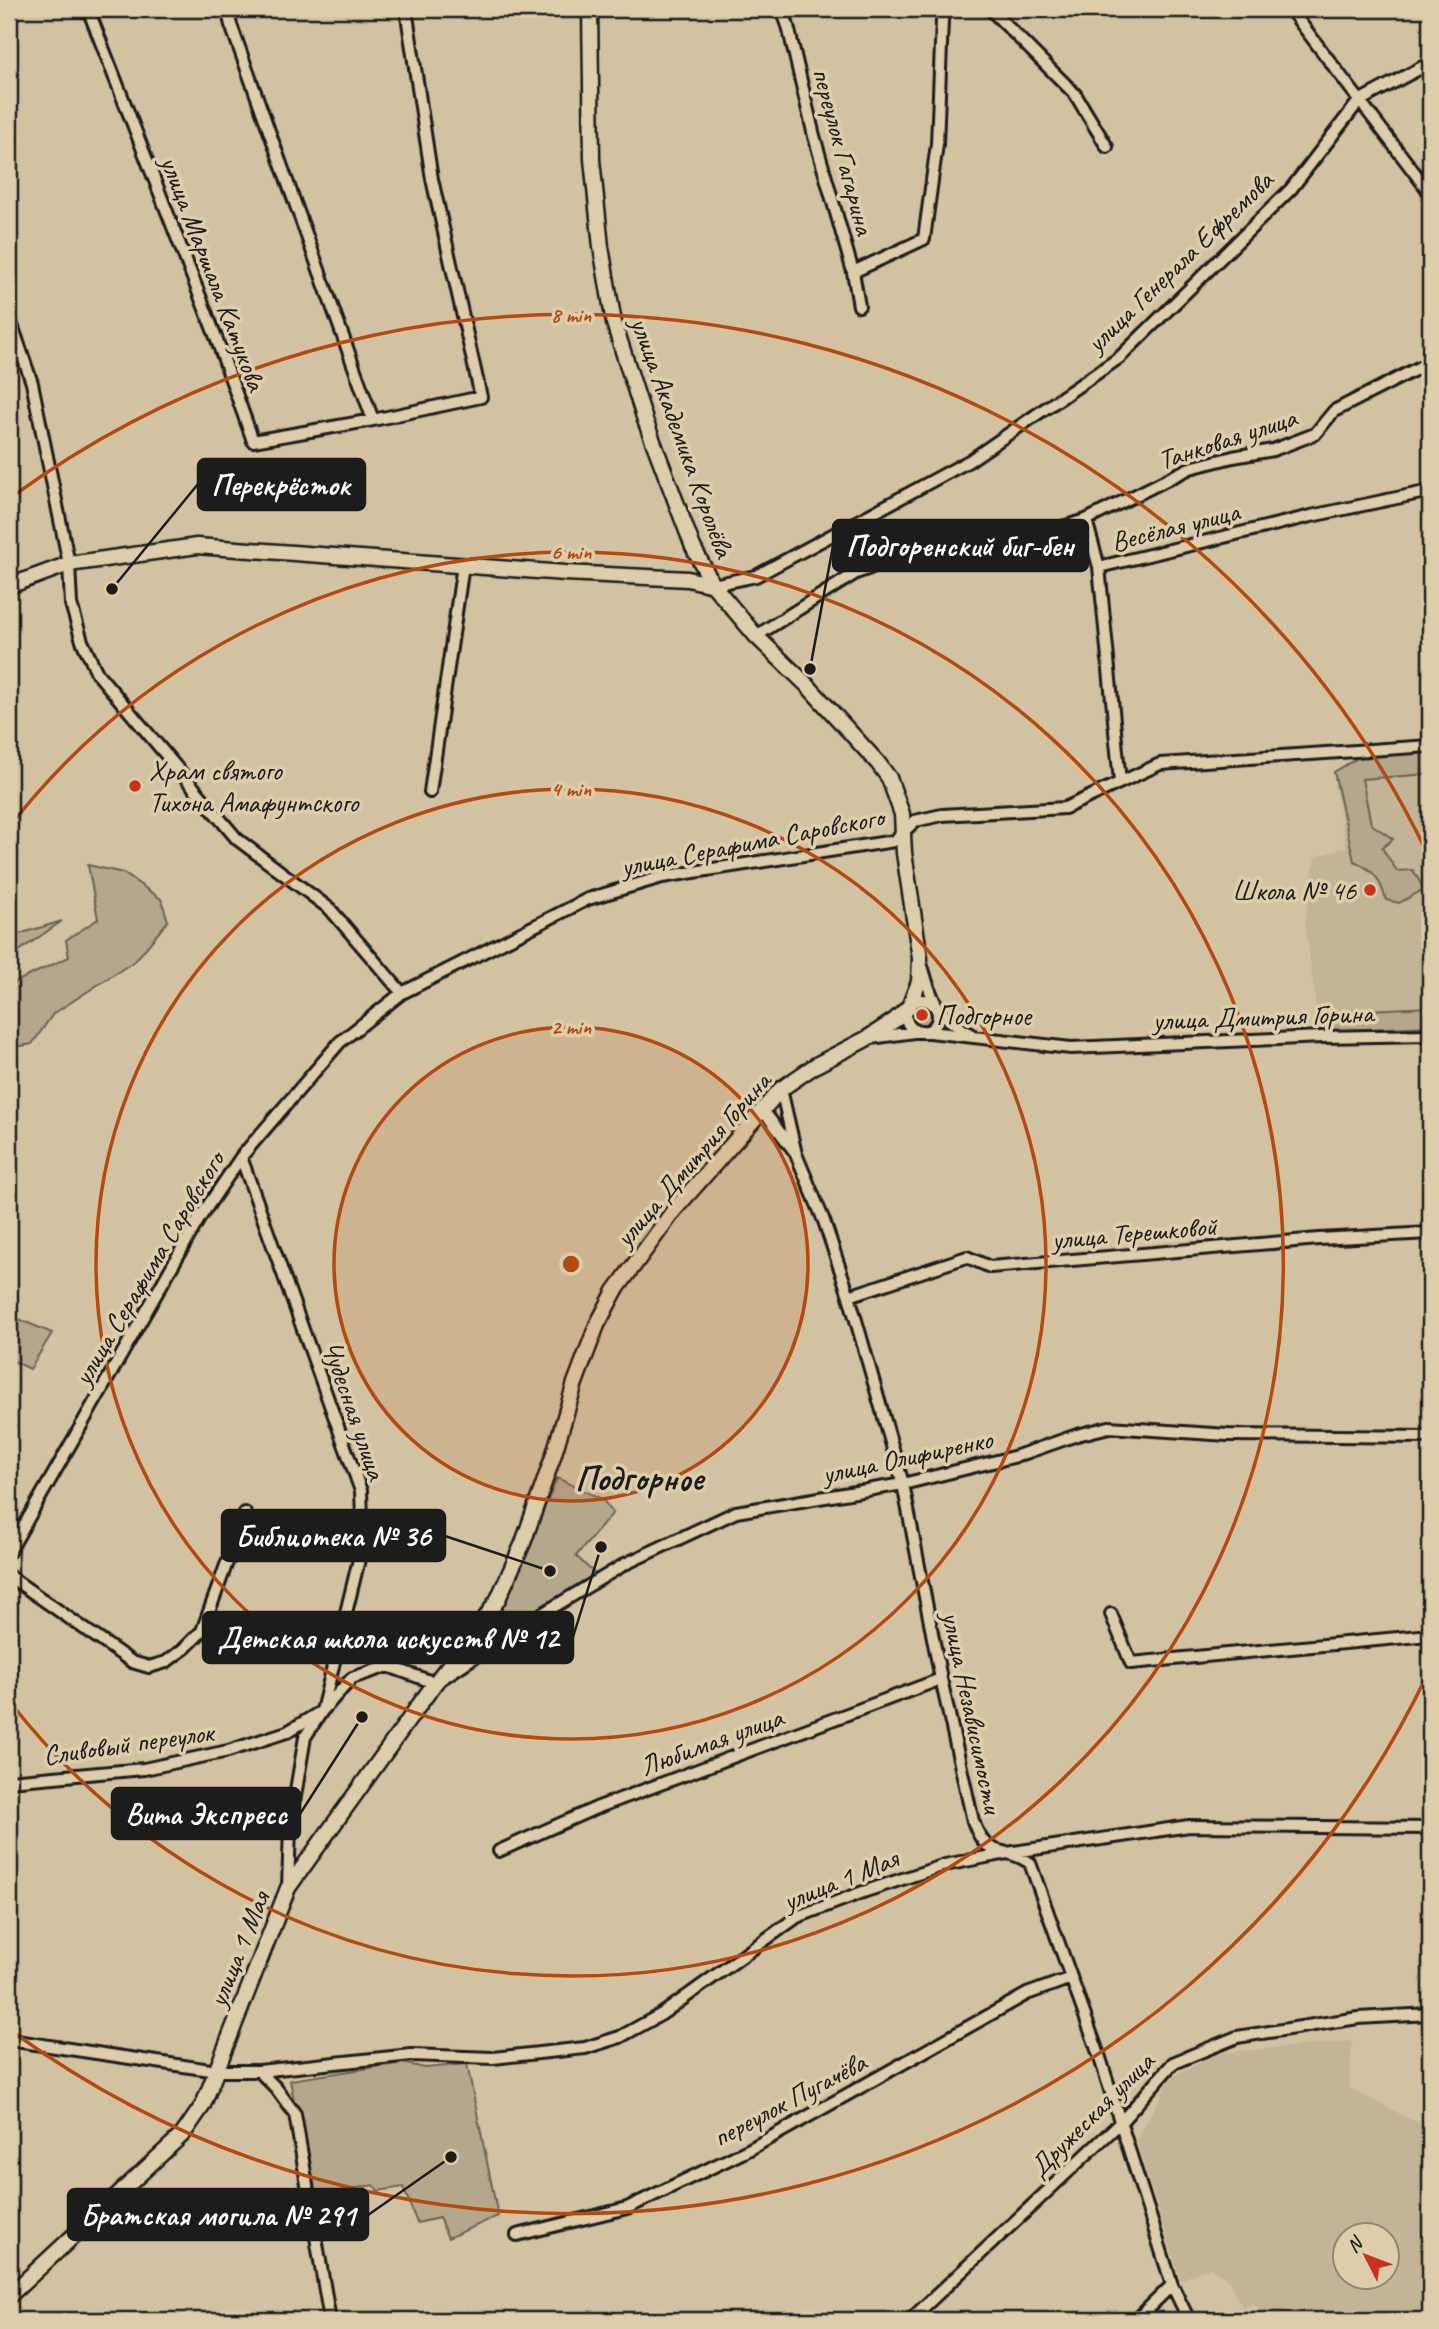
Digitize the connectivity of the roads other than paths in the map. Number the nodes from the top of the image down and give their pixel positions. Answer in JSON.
{"nodes":[{"id":1,"x":88,"y":9,"type":"edge"},
{"id":2,"x":226,"y":9,"type":"edge"},
{"id":3,"x":406,"y":9,"type":"edge"},
{"id":4,"x":590,"y":9,"type":"edge"},
{"id":5,"x":782,"y":9,"type":"edge"},
{"id":6,"x":945,"y":9,"type":"edge"},
{"id":7,"x":990,"y":9,"type":"edge"},
{"id":8,"x":1294,"y":10,"type":"edge"},
{"id":9,"x":1430,"y":63,"type":"edge"},
{"id":10,"x":1359,"y":101,"type":"junction"},
{"id":11,"x":1107,"y":147,"type":"dead end"},
{"id":12,"x":1429,"y":188,"type":"edge"},
{"id":13,"x":853,"y":272,"type":"junction"},
{"id":14,"x":859,"y":306,"type":"dead end"},
{"id":15,"x":9,"y":316,"type":"edge"},
{"id":16,"x":1430,"y":362,"type":"edge"},
{"id":17,"x":373,"y":420,"type":"junction"},
{"id":18,"x":1430,"y":491,"type":"edge"},
{"id":19,"x":1086,"y":520,"type":"junction"},
{"id":20,"x":69,"y":564,"type":"junction"},
{"id":21,"x":463,"y":565,"type":"junction"},
{"id":22,"x":1099,"y":568,"type":"junction"},
{"id":23,"x":9,"y":586,"type":"edge"},
{"id":24,"x":713,"y":586,"type":"junction"},
{"id":25,"x":756,"y":636,"type":"junction"},
{"id":26,"x":1430,"y":746,"type":"edge"},
{"id":27,"x":1120,"y":782,"type":"junction"},
{"id":28,"x":430,"y":792,"type":"dead end"},
{"id":29,"x":903,"y":831,"type":"junction"},
{"id":30,"x":920,"y":958,"type":"junction"},
{"id":31,"x":402,"y":993,"type":"junction"},
{"id":32,"x":935,"y":1006,"type":"junction"},
{"id":33,"x":909,"y":1007,"type":"junction"},
{"id":34,"x":921,"y":1031,"type":"junction"},
{"id":35,"x":1430,"y":1035,"type":"edge"},
{"id":36,"x":980,"y":1038,"type":"junction"},
{"id":37,"x":866,"y":1039,"type":"junction"},
{"id":38,"x":781,"y":1089,"type":"junction"},
{"id":39,"x":762,"y":1109,"type":"junction"},
{"id":40,"x":796,"y":1154,"type":"junction"},
{"id":41,"x":241,"y":1157,"type":"junction"},
{"id":42,"x":1430,"y":1233,"type":"edge"},
{"id":43,"x":849,"y":1296,"type":"junction"},
{"id":44,"x":1430,"y":1437,"type":"edge"},
{"id":45,"x":903,"y":1484,"type":"junction"},
{"id":46,"x":245,"y":1513,"type":"dead end"},
{"id":47,"x":9,"y":1552,"type":"edge"},
{"id":48,"x":9,"y":1576,"type":"edge"},
{"id":49,"x":498,"y":1599,"type":"joint"},
{"id":50,"x":1111,"y":1614,"type":"dead end"},
{"id":51,"x":1430,"y":1635,"type":"edge"},
{"id":52,"x":942,"y":1679,"type":"junction"},
{"id":53,"x":435,"y":1684,"type":"junction"},
{"id":54,"x":322,"y":1712,"type":"junction"},
{"id":55,"x":9,"y":1781,"type":"edge"},
{"id":56,"x":1430,"y":1828,"type":"edge"},
{"id":57,"x":499,"y":1851,"type":"dead end"},
{"id":58,"x":1007,"y":1853,"type":"junction"},
{"id":59,"x":288,"y":1888,"type":"junction"},
{"id":60,"x":1071,"y":1978,"type":"junction"},
{"id":61,"x":1430,"y":2014,"type":"edge"},
{"id":62,"x":9,"y":2040,"type":"edge"},
{"id":63,"x":217,"y":2071,"type":"junction"},
{"id":64,"x":259,"y":2071,"type":"junction"},
{"id":65,"x":1121,"y":2122,"type":"junction"},
{"id":66,"x":517,"y":2235,"type":"dead end"},
{"id":67,"x":1172,"y":2285,"type":"junction"},
{"id":68,"x":9,"y":2296,"type":"edge"},
{"id":69,"x":330,"y":2320,"type":"edge"},
{"id":70,"x":910,"y":2320,"type":"edge"},
{"id":71,"x":1136,"y":2320,"type":"edge"},
{"id":72,"x":1189,"y":2320,"type":"edge"}],
"edges":[{"from":1,"to":17,"type":"street","name":"улица Маршала Катукова"},
{"from":2,"to":17,"type":"street"},
{"from":3,"to":17,"type":"street","name":"улица Маршала Катукова"},
{"from":4,"to":24,"type":"street","name":"улица Академика Королёва"},
{"from":5,"to":13,"type":"street","name":"переулок Гагарина"},
{"from":6,"to":13,"type":"street"},
{"from":7,"to":11,"type":"street"},
{"from":8,"to":10,"type":"street"},
{"from":9,"to":10,"type":"street"},
{"from":10,"to":12,"type":"street"},
{"from":10,"to":24,"type":"street","name":"улица Генерала Ефремова"},
{"from":13,"to":14,"type":"street","name":"переулок Гагарина"},
{"from":15,"to":20,"type":"street"},
{"from":16,"to":19,"type":"street","name":"Танковая улица"},
{"from":18,"to":22,"type":"street","name":"Весёлая улица"},
{"from":19,"to":22,"type":"street"},
{"from":19,"to":25,"type":"street","name":"Танковая улица"},
{"from":20,"to":21,"type":"street","name":"улица Генерала Ефремова"},
{"from":20,"to":23,"type":"street","name":"улица Генерала Ефремова"},
{"from":20,"to":31,"type":"street"},
{"from":21,"to":24,"type":"street","name":"улица Генерала Ефремова"},
{"from":21,"to":28,"type":"street"},
{"from":22,"to":27,"type":"street","name":"Весёлая улица"},
{"from":24,"to":25,"type":"street","name":"улица Академика Королёва"},
{"from":25,"to":29,"type":"street","name":"улица Академика Королёва"},
{"from":26,"to":27,"type":"street","name":"улица Серафима Саровского"},
{"from":27,"to":29,"type":"street","name":"улица Серафима Саровского"},
{"from":29,"to":30,"type":"street","name":"улица Академика Королёва"},
{"from":29,"to":31,"type":"street","name":"улица Серафима Саровского"},
{"from":30,"to":32,"type":"street"},
{"from":30,"to":33,"type":"street","name":"улица Академика Королёва"},
{"from":31,"to":41,"type":"street","name":"улица Серафима Саровского"},
{"from":32,"to":33,"type":"street"},
{"from":32,"to":34,"type":"street"},
{"from":32,"to":36,"type":"street"},
{"from":33,"to":34,"type":"street"},
{"from":33,"to":37,"type":"street"},
{"from":34,"to":36,"type":"street","name":"улица Дмитрия Горина"},
{"from":34,"to":37,"type":"street","name":"улица Дмитрия Горина"},
{"from":35,"to":36,"type":"street","name":"улица Дмитрия Горина"},
{"from":37,"to":38,"type":"street","name":"улица Дмитрия Горина"},
{"from":38,"to":39,"type":"street","name":"улица Дмитрия Горина"},
{"from":38,"to":40,"type":"street"},
{"from":39,"to":40,"type":"street"},
{"from":39,"to":49,"type":"street","name":"улица Дмитрия Горина"},
{"from":40,"to":43,"type":"street","name":"улица Независимости"},
{"from":41,"to":47,"type":"street","name":"улица Серафима Саровского"},
{"from":41,"to":54,"type":"street","name":"Чудесная улица"},
{"from":42,"to":43,"type":"street","name":"улица Терешковой"},
{"from":43,"to":45,"type":"street","name":"улица Независимости"},
{"from":44,"to":45,"type":"street","name":"улица Олифиренко"},
{"from":45,"to":52,"type":"street","name":"улица Независимости"},
{"from":45,"to":53,"type":"street","name":"улица Олифиренко"},
{"from":46,"to":48,"type":"street"},
{"from":49,"to":53,"type":"street","name":"улица 1 Мая"},
{"from":50,"to":51,"type":"street"},
{"from":52,"to":57,"type":"street","name":"Любимая улица"},
{"from":52,"to":58,"type":"street","name":"улица Независимости"},
{"from":53,"to":54,"type":"street","name":"Сливовый переулок"},
{"from":53,"to":59,"type":"street","name":"улица 1 Мая"},
{"from":54,"to":55,"type":"street","name":"Сливовый переулок"},
{"from":54,"to":59,"type":"street","name":"Чудесная улица"},
{"from":56,"to":58,"type":"street","name":"улица 1 Мая"},
{"from":58,"to":60,"type":"street","name":"улица Независимости"},
{"from":58,"to":64,"type":"street","name":"улица 1 Мая"},
{"from":59,"to":63,"type":"street","name":"улица 1 Мая"},
{"from":60,"to":65,"type":"street","name":"улица Независимости"},
{"from":60,"to":66,"type":"street","name":"переулок Пугачёва"},
{"from":61,"to":65,"type":"street","name":"Дружеская улица"},
{"from":62,"to":63,"type":"street","name":"улица 1 Мая"},
{"from":63,"to":64,"type":"street","name":"улица 1 Мая"},
{"from":63,"to":68,"type":"street","name":"улица 1 Мая"},
{"from":64,"to":69,"type":"street"},
{"from":65,"to":67,"type":"street","name":"улица Независимости"},
{"from":65,"to":70,"type":"street","name":"Дружеская улица"},
{"from":67,"to":71,"type":"street"},
{"from":67,"to":72,"type":"street","name":"улица Независимости"}]}
